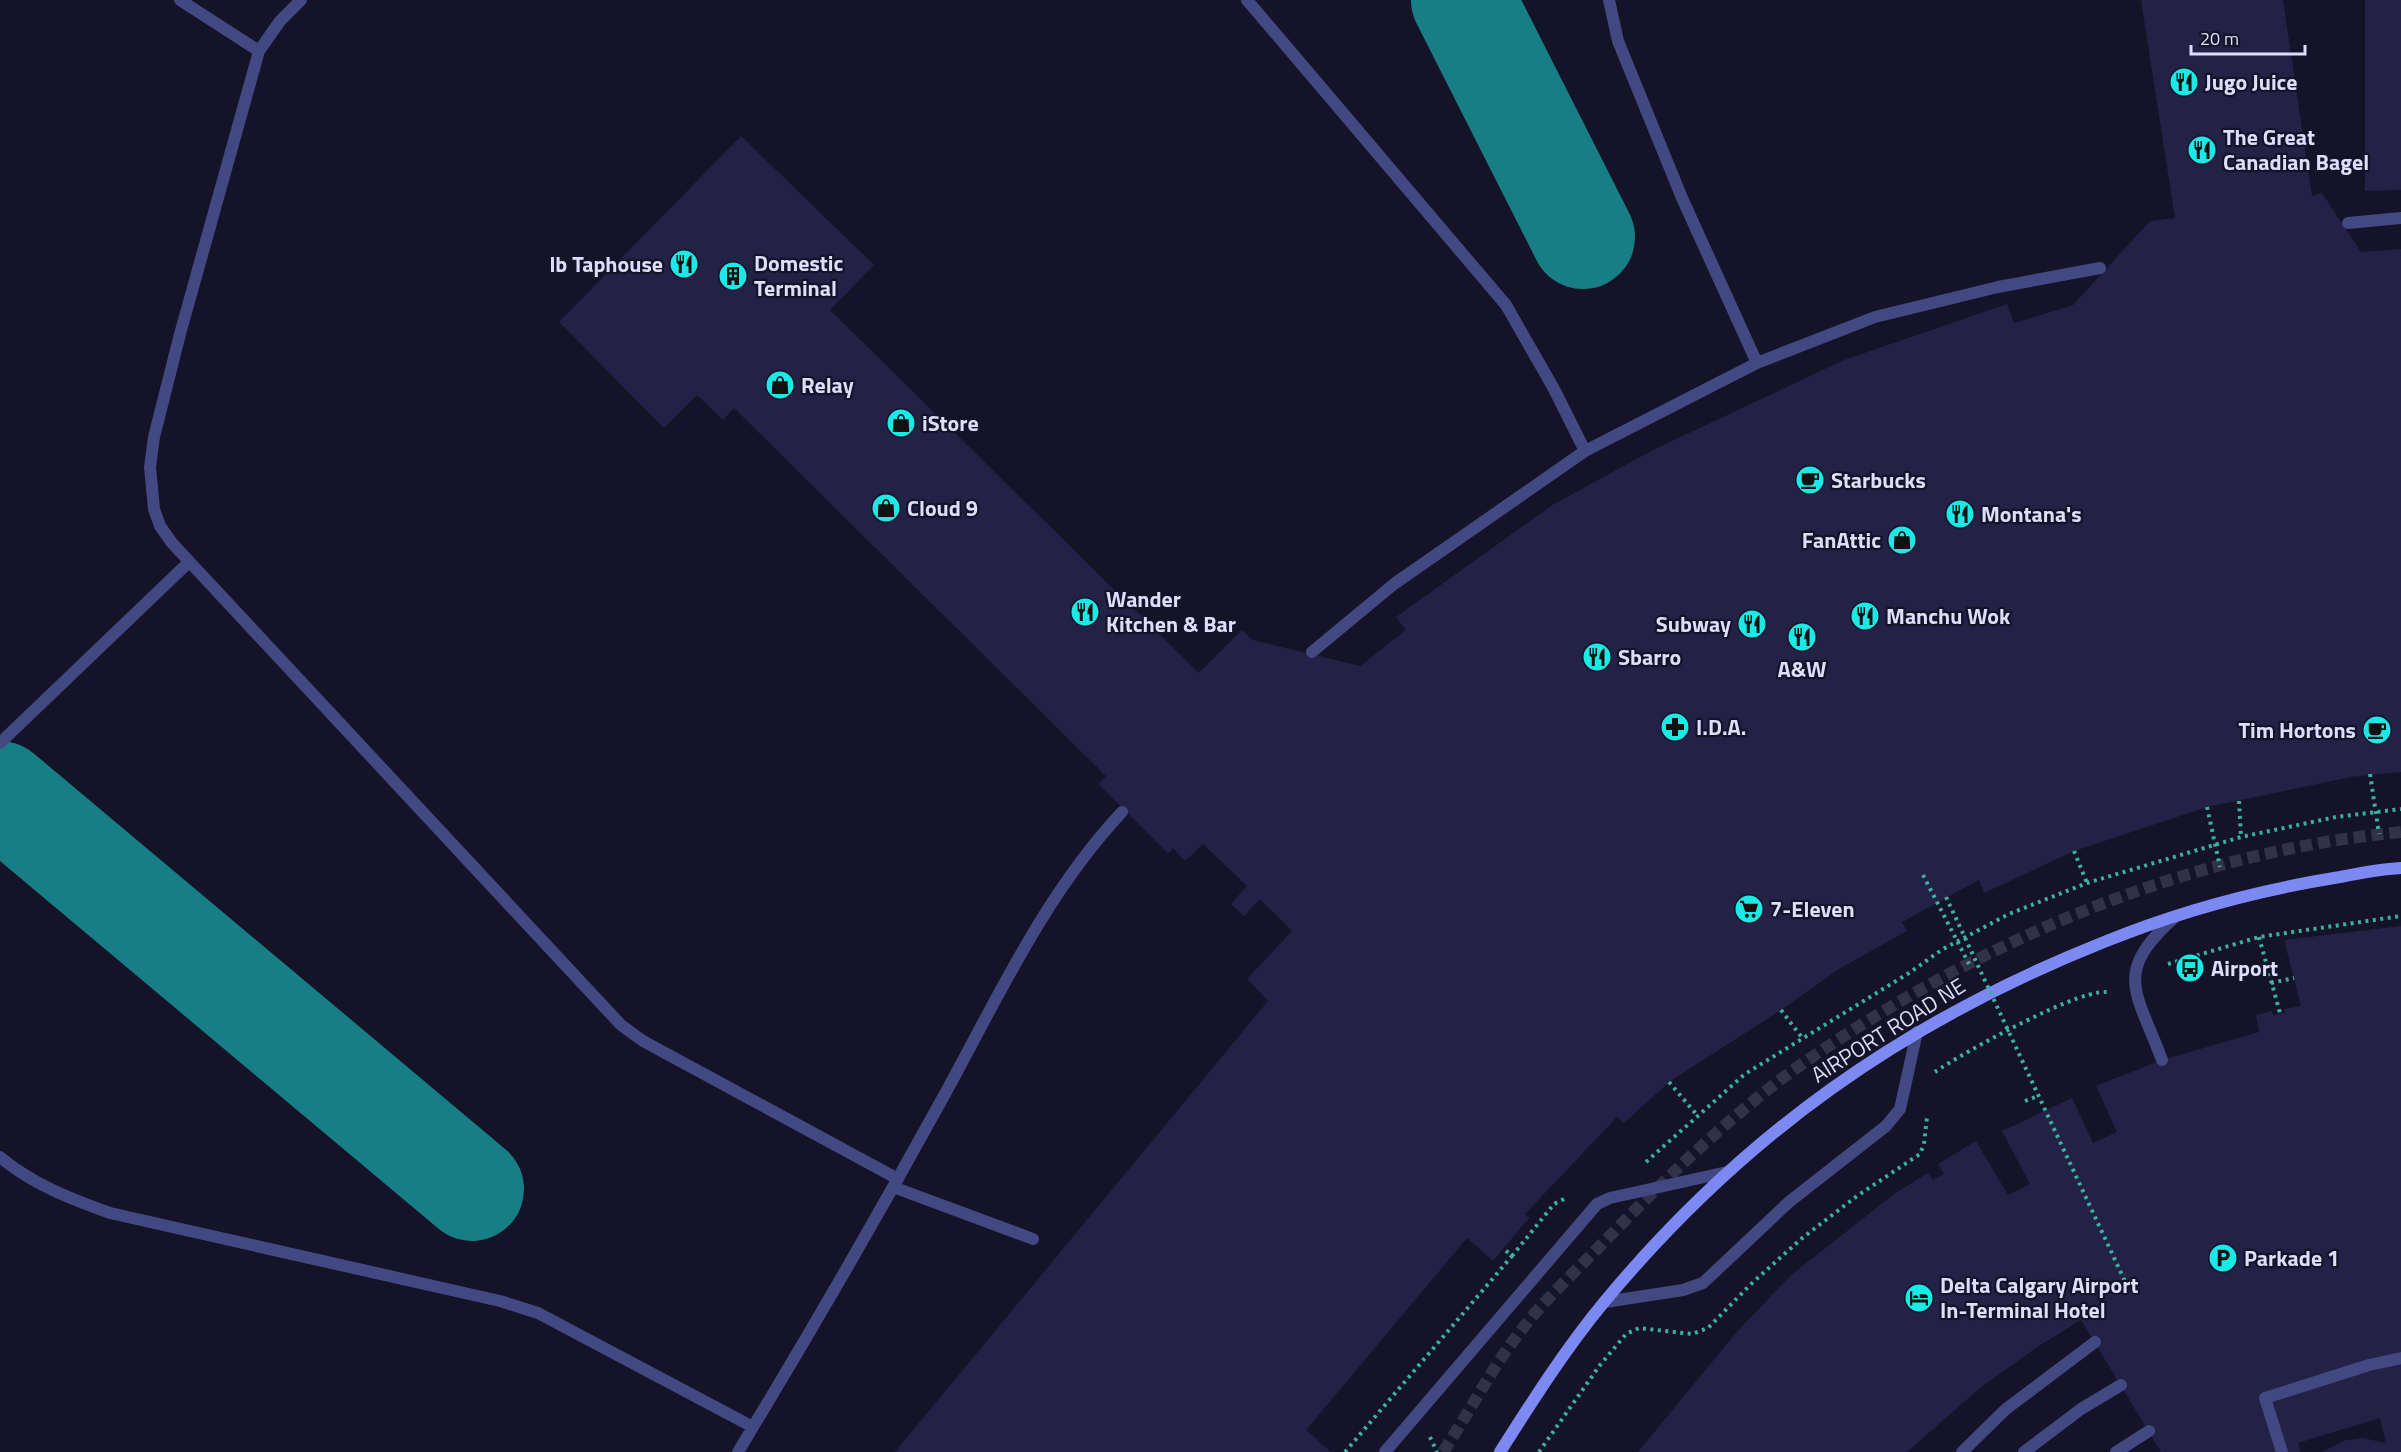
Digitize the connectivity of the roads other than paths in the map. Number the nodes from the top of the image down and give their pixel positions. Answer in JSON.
{"nodes":[{"id":1,"x":180,"y":0,"type":"edge"},
{"id":2,"x":301,"y":0,"type":"edge"},
{"id":3,"x":1246,"y":0,"type":"edge"},
{"id":4,"x":1609,"y":0,"type":"edge"},
{"id":5,"x":259,"y":51,"type":"junction"},
{"id":6,"x":2401,"y":218,"type":"edge"},
{"id":7,"x":2348,"y":223,"type":"dead end"},
{"id":8,"x":2100,"y":268,"type":"dead end"},
{"id":9,"x":1757,"y":363,"type":"junction"},
{"id":10,"x":1585,"y":451,"type":"junction"},
{"id":11,"x":189,"y":562,"type":"junction"},
{"id":12,"x":1312,"y":652,"type":"dead end"},
{"id":13,"x":0,"y":744,"type":"edge"},
{"id":14,"x":1122,"y":812,"type":"dead end"},
{"id":15,"x":2401,"y":868,"type":"edge"},
{"id":16,"x":2179,"y":913,"type":"junction"},
{"id":17,"x":1917,"y":1032,"type":"junction"},
{"id":18,"x":2162,"y":1060,"type":"dead end"},
{"id":19,"x":0,"y":1157,"type":"edge"},
{"id":20,"x":1727,"y":1172,"type":"junction"},
{"id":21,"x":895,"y":1183,"type":"junction"},
{"id":22,"x":1033,"y":1239,"type":"dead end"},
{"id":23,"x":1605,"y":1302,"type":"junction"},
{"id":24,"x":2095,"y":1342,"type":"dead end"},
{"id":25,"x":2401,"y":1358,"type":"edge"},
{"id":26,"x":2121,"y":1384,"type":"dead end"},
{"id":27,"x":753,"y":1427,"type":"junction"},
{"id":28,"x":2149,"y":1431,"type":"dead end"},
{"id":29,"x":738,"y":1452,"type":"edge"},
{"id":30,"x":1385,"y":1452,"type":"edge"},
{"id":31,"x":1500,"y":1452,"type":"edge"},
{"id":32,"x":1962,"y":1452,"type":"edge"},
{"id":33,"x":2024,"y":1452,"type":"edge"},
{"id":34,"x":2116,"y":1452,"type":"edge"},
{"id":35,"x":2282,"y":1452,"type":"edge"}],
"edges":[{"from":1,"to":5,"type":"lane"},
{"from":2,"to":5,"type":"lane"},
{"from":3,"to":10,"type":"lane"},
{"from":4,"to":9,"type":"lane"},
{"from":5,"to":11,"type":"lane"},
{"from":6,"to":7,"type":"lane"},
{"from":8,"to":9,"type":"lane"},
{"from":9,"to":10,"type":"lane"},
{"from":10,"to":12,"type":"lane"},
{"from":11,"to":13,"type":"lane"},
{"from":11,"to":21,"type":"lane"},
{"from":14,"to":21,"type":"lane"},
{"from":15,"to":16,"type":"main road","name":"AIRPORT ROAD NE"},
{"from":16,"to":17,"type":"main road","name":"AIRPORT ROAD NE"},
{"from":16,"to":18,"type":"lane"},
{"from":17,"to":20,"type":"main road","name":"AIRPORT ROAD NE"},
{"from":17,"to":23,"type":"lane"},
{"from":19,"to":27,"type":"lane"},
{"from":20,"to":23,"type":"main road","name":"AIRPORT ROAD NE"},
{"from":20,"to":30,"type":"lane"},
{"from":21,"to":22,"type":"lane"},
{"from":21,"to":27,"type":"lane"},
{"from":23,"to":31,"type":"main road","name":"AIRPORT ROAD NE"},
{"from":24,"to":32,"type":"lane"},
{"from":25,"to":35,"type":"lane"},
{"from":26,"to":33,"type":"lane"},
{"from":27,"to":29,"type":"lane"},
{"from":28,"to":34,"type":"lane"}]}
